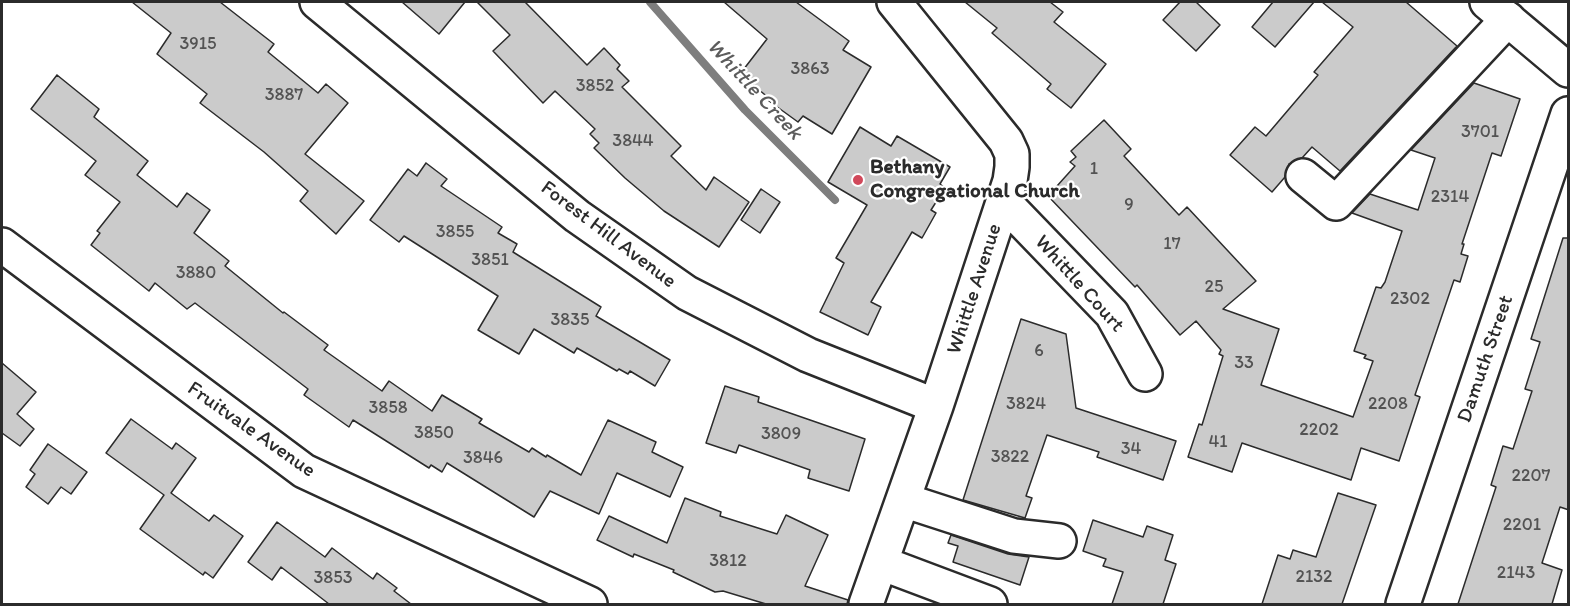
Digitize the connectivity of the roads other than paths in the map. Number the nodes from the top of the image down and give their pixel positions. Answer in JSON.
{"nodes":[{"id":1,"x":317,"y":2,"type":"edge"},
{"id":2,"x":894,"y":2,"type":"edge"},
{"id":3,"x":1498,"y":10,"type":"edge"},
{"id":4,"x":1569,"y":70,"type":"edge"},
{"id":5,"x":1569,"y":114,"type":"edge"},
{"id":6,"x":1303,"y":176,"type":"dead end"},
{"id":7,"x":1004,"y":201,"type":"junction"},
{"id":8,"x":2,"y":245,"type":"edge"},
{"id":9,"x":1145,"y":374,"type":"dead end"},
{"id":10,"x":936,"y":406,"type":"junction"},
{"id":11,"x":903,"y":500,"type":"junction"},
{"id":12,"x":1059,"y":541,"type":"dead end"},
{"id":13,"x":881,"y":563,"type":"junction"},
{"id":14,"x":590,"y":604,"type":"edge"},
{"id":15,"x":866,"y":604,"type":"edge"},
{"id":16,"x":990,"y":604,"type":"edge"},
{"id":17,"x":1403,"y":604,"type":"edge"}],
"edges":[{"from":1,"to":10,"type":"street","name":"Forest Hill Avenue"},
{"from":2,"to":7,"type":"street","name":"Whittle Avenue"},
{"from":3,"to":4,"type":"street"},
{"from":3,"to":6,"type":"street"},
{"from":5,"to":17,"type":"street","name":"Damuth Street"},
{"from":7,"to":9,"type":"street","name":"Whittle Court"},
{"from":7,"to":10,"type":"street","name":"Whittle Avenue"},
{"from":8,"to":14,"type":"street","name":"Fruitvale Avenue"},
{"from":10,"to":11,"type":"street","name":"Whittle Avenue"},
{"from":11,"to":12,"type":"street"},
{"from":11,"to":13,"type":"street","name":"Whittle Avenue"},
{"from":13,"to":15,"type":"street","name":"Whittle Avenue"},
{"from":13,"to":16,"type":"street"}]}
